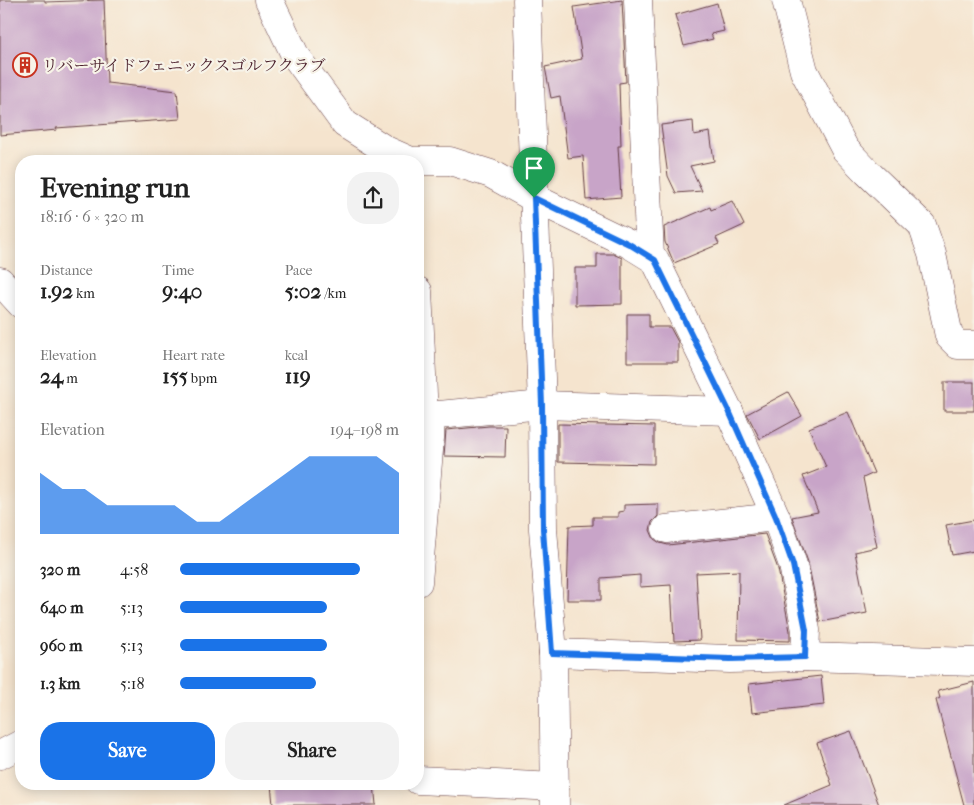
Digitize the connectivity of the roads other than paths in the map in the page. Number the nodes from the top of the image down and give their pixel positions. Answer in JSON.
{"nodes":[{"id":1,"x":269,"y":0,"type":"edge"},
{"id":2,"x":527,"y":0,"type":"edge"},
{"id":3,"x":638,"y":0,"type":"edge"},
{"id":4,"x":786,"y":0,"type":"edge"},
{"id":5,"x":397,"y":155,"type":"edge"},
{"id":6,"x":424,"y":161,"type":"edge"},
{"id":7,"x":534,"y":198,"type":"junction"},
{"id":8,"x":650,"y":256,"type":"junction"},
{"id":9,"x":0,"y":281,"type":"edge"},
{"id":10,"x":15,"y":297,"type":"edge"},
{"id":11,"x":974,"y":345,"type":"edge"},
{"id":12,"x":542,"y":405,"type":"junction"},
{"id":13,"x":729,"y":411,"type":"junction"},
{"id":14,"x":424,"y":416,"type":"edge"},
{"id":15,"x":424,"y":510,"type":"edge"},
{"id":16,"x":776,"y":517,"type":"junction"},
{"id":17,"x":666,"y":529,"type":"dead end"},
{"id":18,"x":552,"y":653,"type":"junction"},
{"id":19,"x":805,"y":657,"type":"junction"},
{"id":20,"x":974,"y":662,"type":"edge"},
{"id":21,"x":15,"y":747,"type":"edge"},
{"id":22,"x":0,"y":755,"type":"edge"},
{"id":23,"x":424,"y":781,"type":"edge"},
{"id":24,"x":555,"y":796,"type":"edge"}],
"edges":[{"from":1,"to":5,"type":"street"},
{"from":2,"to":7,"type":"street"},
{"from":3,"to":8,"type":"street"},
{"from":4,"to":11,"type":"street"},
{"from":6,"to":7,"type":"street"},
{"from":7,"to":8,"type":"street"},
{"from":7,"to":12,"type":"street"},
{"from":8,"to":13,"type":"street"},
{"from":9,"to":10,"type":"street"},
{"from":12,"to":13,"type":"street"},
{"from":12,"to":14,"type":"street"},
{"from":12,"to":18,"type":"street"},
{"from":13,"to":16,"type":"street"},
{"from":14,"to":15,"type":"street"},
{"from":16,"to":17,"type":"street"},
{"from":16,"to":19,"type":"street"},
{"from":18,"to":19,"type":"street"},
{"from":18,"to":24,"type":"street"},
{"from":19,"to":20,"type":"street"},
{"from":21,"to":22,"type":"street"},
{"from":23,"to":24,"type":"street"}]}
